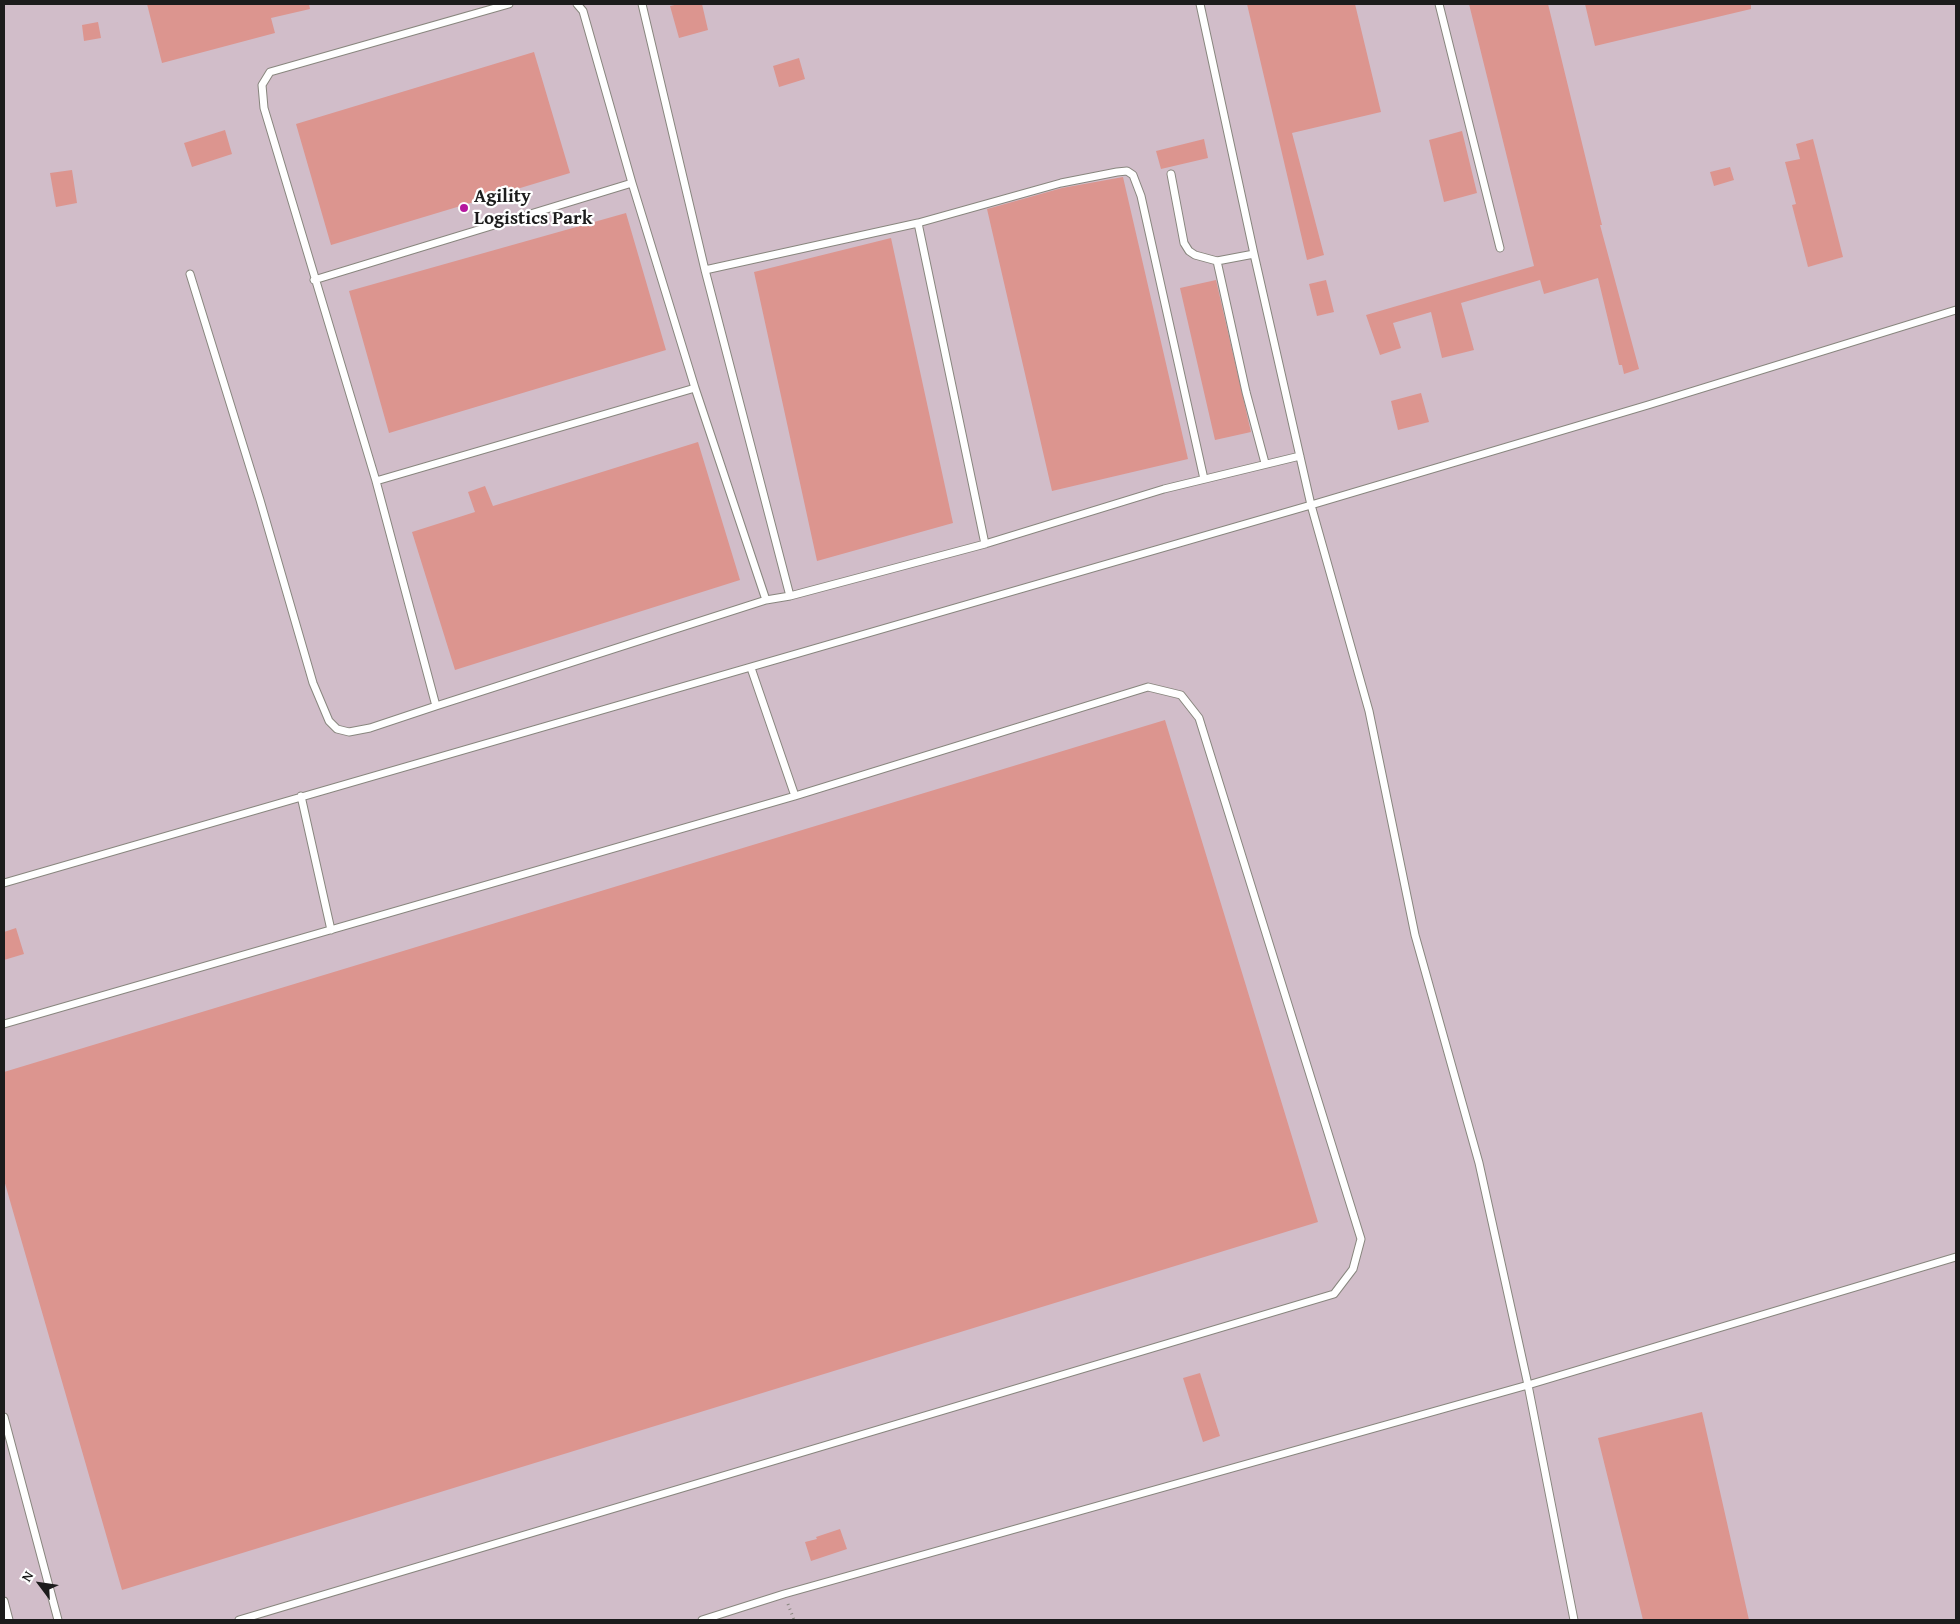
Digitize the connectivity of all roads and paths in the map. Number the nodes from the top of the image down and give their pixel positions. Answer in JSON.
{"nodes":[{"id":1,"x":509,"y":4,"type":"edge"},
{"id":2,"x":577,"y":4,"type":"edge"},
{"id":3,"x":642,"y":4,"type":"edge"},
{"id":4,"x":1200,"y":4,"type":"edge"},
{"id":5,"x":1439,"y":4,"type":"edge"},
{"id":6,"x":1171,"y":174,"type":"dead end"},
{"id":7,"x":632,"y":183,"type":"junction"},
{"id":8,"x":918,"y":223,"type":"junction"},
{"id":9,"x":1500,"y":248,"type":"dead end"},
{"id":10,"x":1254,"y":254,"type":"junction"},
{"id":11,"x":1216,"y":261,"type":"junction"},
{"id":12,"x":706,"y":270,"type":"junction"},
{"id":13,"x":190,"y":274,"type":"dead end"},
{"id":14,"x":314,"y":280,"type":"junction"},
{"id":15,"x":1956,"y":310,"type":"edge"},
{"id":16,"x":695,"y":388,"type":"junction"},
{"id":17,"x":1300,"y":456,"type":"junction"},
{"id":18,"x":1265,"y":463,"type":"junction"},
{"id":19,"x":1204,"y":479,"type":"junction"},
{"id":20,"x":376,"y":481,"type":"junction"},
{"id":21,"x":1311,"y":505,"type":"junction"},
{"id":22,"x":985,"y":544,"type":"junction"},
{"id":23,"x":790,"y":596,"type":"junction"},
{"id":24,"x":766,"y":600,"type":"junction"},
{"id":25,"x":751,"y":668,"type":"junction"},
{"id":26,"x":436,"y":706,"type":"junction"},
{"id":27,"x":301,"y":796,"type":"junction"},
{"id":28,"x":795,"y":796,"type":"junction"},
{"id":29,"x":4,"y":883,"type":"edge"},
{"id":30,"x":331,"y":930,"type":"junction"},
{"id":31,"x":4,"y":1024,"type":"edge"},
{"id":32,"x":1956,"y":1257,"type":"edge"},
{"id":33,"x":1528,"y":1385,"type":"junction"},
{"id":34,"x":4,"y":1417,"type":"edge"},
{"id":35,"x":784,"y":1594,"type":"junction"},
{"id":36,"x":4,"y":1601,"type":"edge"},
{"id":37,"x":9,"y":1620,"type":"edge"},
{"id":38,"x":58,"y":1620,"type":"edge"},
{"id":39,"x":239,"y":1620,"type":"edge"},
{"id":40,"x":702,"y":1620,"type":"edge"},
{"id":41,"x":794,"y":1620,"type":"edge"},
{"id":42,"x":1574,"y":1620,"type":"edge"}],
"edges":[{"from":1,"to":14,"type":"lane"},
{"from":2,"to":7,"type":"lane"},
{"from":3,"to":12,"type":"lane"},
{"from":4,"to":10,"type":"lane"},
{"from":5,"to":9,"type":"lane"},
{"from":6,"to":11,"type":"lane"},
{"from":7,"to":14,"type":"lane"},
{"from":7,"to":16,"type":"lane"},
{"from":8,"to":12,"type":"lane"},
{"from":8,"to":19,"type":"lane"},
{"from":8,"to":22,"type":"lane"},
{"from":10,"to":11,"type":"lane"},
{"from":10,"to":17,"type":"lane"},
{"from":11,"to":18,"type":"lane"},
{"from":12,"to":23,"type":"lane"},
{"from":13,"to":26,"type":"lane"},
{"from":14,"to":20,"type":"lane"},
{"from":15,"to":21,"type":"lane"},
{"from":16,"to":20,"type":"lane"},
{"from":16,"to":24,"type":"lane"},
{"from":17,"to":18,"type":"lane"},
{"from":17,"to":21,"type":"lane"},
{"from":18,"to":19,"type":"lane"},
{"from":19,"to":22,"type":"lane"},
{"from":20,"to":26,"type":"lane"},
{"from":21,"to":25,"type":"lane"},
{"from":21,"to":33,"type":"lane"},
{"from":22,"to":23,"type":"lane"},
{"from":23,"to":24,"type":"lane"},
{"from":24,"to":26,"type":"lane"},
{"from":25,"to":27,"type":"lane"},
{"from":25,"to":28,"type":"lane"},
{"from":27,"to":29,"type":"lane"},
{"from":27,"to":30,"type":"lane"},
{"from":28,"to":30,"type":"lane"},
{"from":28,"to":39,"type":"lane"},
{"from":30,"to":31,"type":"lane"},
{"from":32,"to":33,"type":"lane"},
{"from":33,"to":35,"type":"lane"},
{"from":33,"to":42,"type":"lane"},
{"from":34,"to":38,"type":"lane"},
{"from":35,"to":40,"type":"lane"},
{"from":35,"to":41,"type":"path"},
{"from":36,"to":37,"type":"lane"}]}
